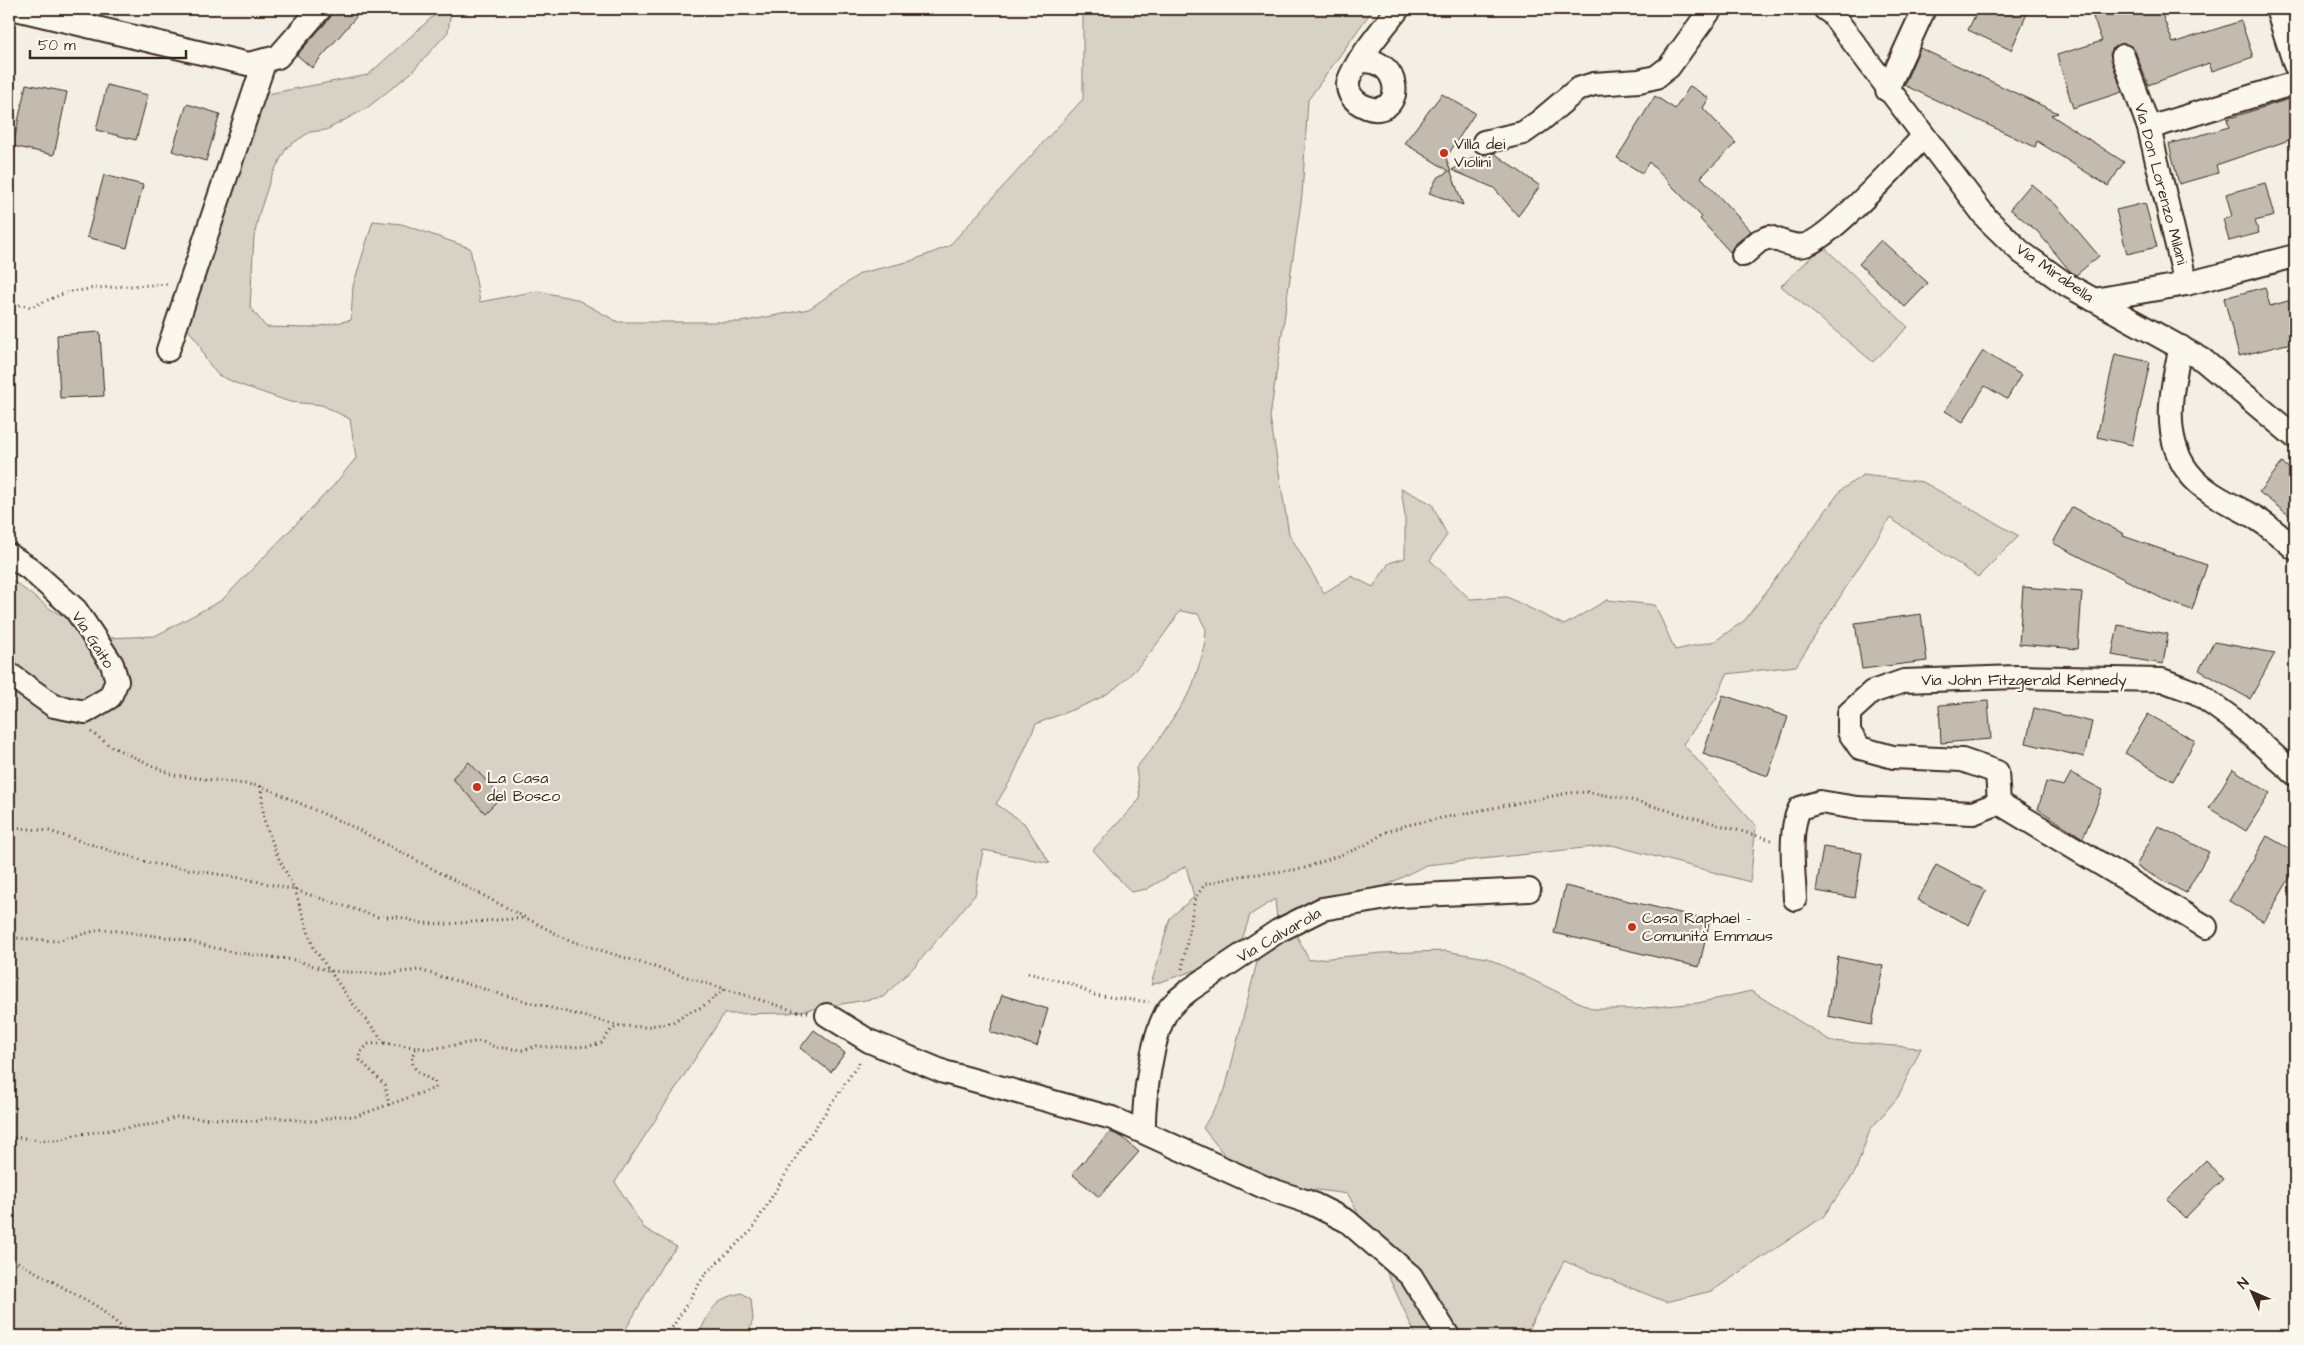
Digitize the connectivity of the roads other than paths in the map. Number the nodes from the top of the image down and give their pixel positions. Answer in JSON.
{"nodes":[{"id":1,"x":16,"y":9,"type":"edge"},
{"id":2,"x":320,"y":9,"type":"edge"},
{"id":3,"x":1398,"y":9,"type":"edge"},
{"id":4,"x":1711,"y":9,"type":"edge"},
{"id":5,"x":1826,"y":9,"type":"edge"},
{"id":6,"x":1924,"y":9,"type":"edge"},
{"id":7,"x":2277,"y":9,"type":"edge"},
{"id":8,"x":68,"y":15,"type":"edge"},
{"id":9,"x":2123,"y":56,"type":"dead end"},
{"id":10,"x":265,"y":60,"type":"junction"},
{"id":11,"x":1358,"y":62,"type":"dead end"},
{"id":12,"x":2295,"y":66,"type":"edge"},
{"id":13,"x":2295,"y":83,"type":"edge"},
{"id":14,"x":1887,"y":90,"type":"junction"},
{"id":15,"x":2149,"y":128,"type":"junction"},
{"id":16,"x":1923,"y":137,"type":"junction"},
{"id":17,"x":1484,"y":142,"type":"dead end"},
{"id":18,"x":1743,"y":255,"type":"dead end"},
{"id":19,"x":2295,"y":256,"type":"edge"},
{"id":20,"x":2186,"y":284,"type":"junction"},
{"id":21,"x":2094,"y":300,"type":"junction"},
{"id":22,"x":2181,"y":347,"type":"junction"},
{"id":23,"x":168,"y":350,"type":"dead end"},
{"id":24,"x":2295,"y":437,"type":"edge"},
{"id":25,"x":2295,"y":550,"type":"edge"},
{"id":26,"x":9,"y":555,"type":"edge"},
{"id":27,"x":9,"y":674,"type":"edge"},
{"id":28,"x":2295,"y":774,"type":"edge"},
{"id":29,"x":1999,"y":802,"type":"junction"},
{"id":30,"x":1529,"y":890,"type":"dead end"},
{"id":31,"x":1795,"y":899,"type":"dead end"},
{"id":32,"x":2206,"y":927,"type":"dead end"},
{"id":33,"x":828,"y":1014,"type":"road end"},
{"id":34,"x":1144,"y":1131,"type":"junction"},
{"id":35,"x":1448,"y":1336,"type":"edge"}],
"edges":[{"from":1,"to":8,"type":"street"},
{"from":2,"to":10,"type":"street"},
{"from":3,"to":11,"type":"street"},
{"from":4,"to":17,"type":"street"},
{"from":5,"to":14,"type":"street","name":"Via Mirabella"},
{"from":6,"to":14,"type":"street"},
{"from":7,"to":12,"type":"street"},
{"from":8,"to":10,"type":"street"},
{"from":9,"to":15,"type":"street","name":"Via Don Lorenzo Milani"},
{"from":10,"to":23,"type":"street"},
{"from":13,"to":15,"type":"street"},
{"from":14,"to":16,"type":"street","name":"Via Mirabella"},
{"from":15,"to":20,"type":"street","name":"Via Don Lorenzo Milani"},
{"from":16,"to":18,"type":"street"},
{"from":16,"to":21,"type":"street","name":"Via Mirabella"},
{"from":19,"to":20,"type":"street"},
{"from":20,"to":21,"type":"street"},
{"from":21,"to":22,"type":"street","name":"Via Mirabella"},
{"from":22,"to":24,"type":"street","name":"Via Mirabella"},
{"from":22,"to":25,"type":"street"},
{"from":26,"to":27,"type":"street","name":"Via Gaito"},
{"from":28,"to":29,"type":"street","name":"Via John Fitzgerald Kennedy"},
{"from":29,"to":31,"type":"street"},
{"from":29,"to":32,"type":"street"},
{"from":30,"to":34,"type":"street","name":"Via Calvarola"},
{"from":33,"to":34,"type":"street"},
{"from":34,"to":35,"type":"street"}]}
